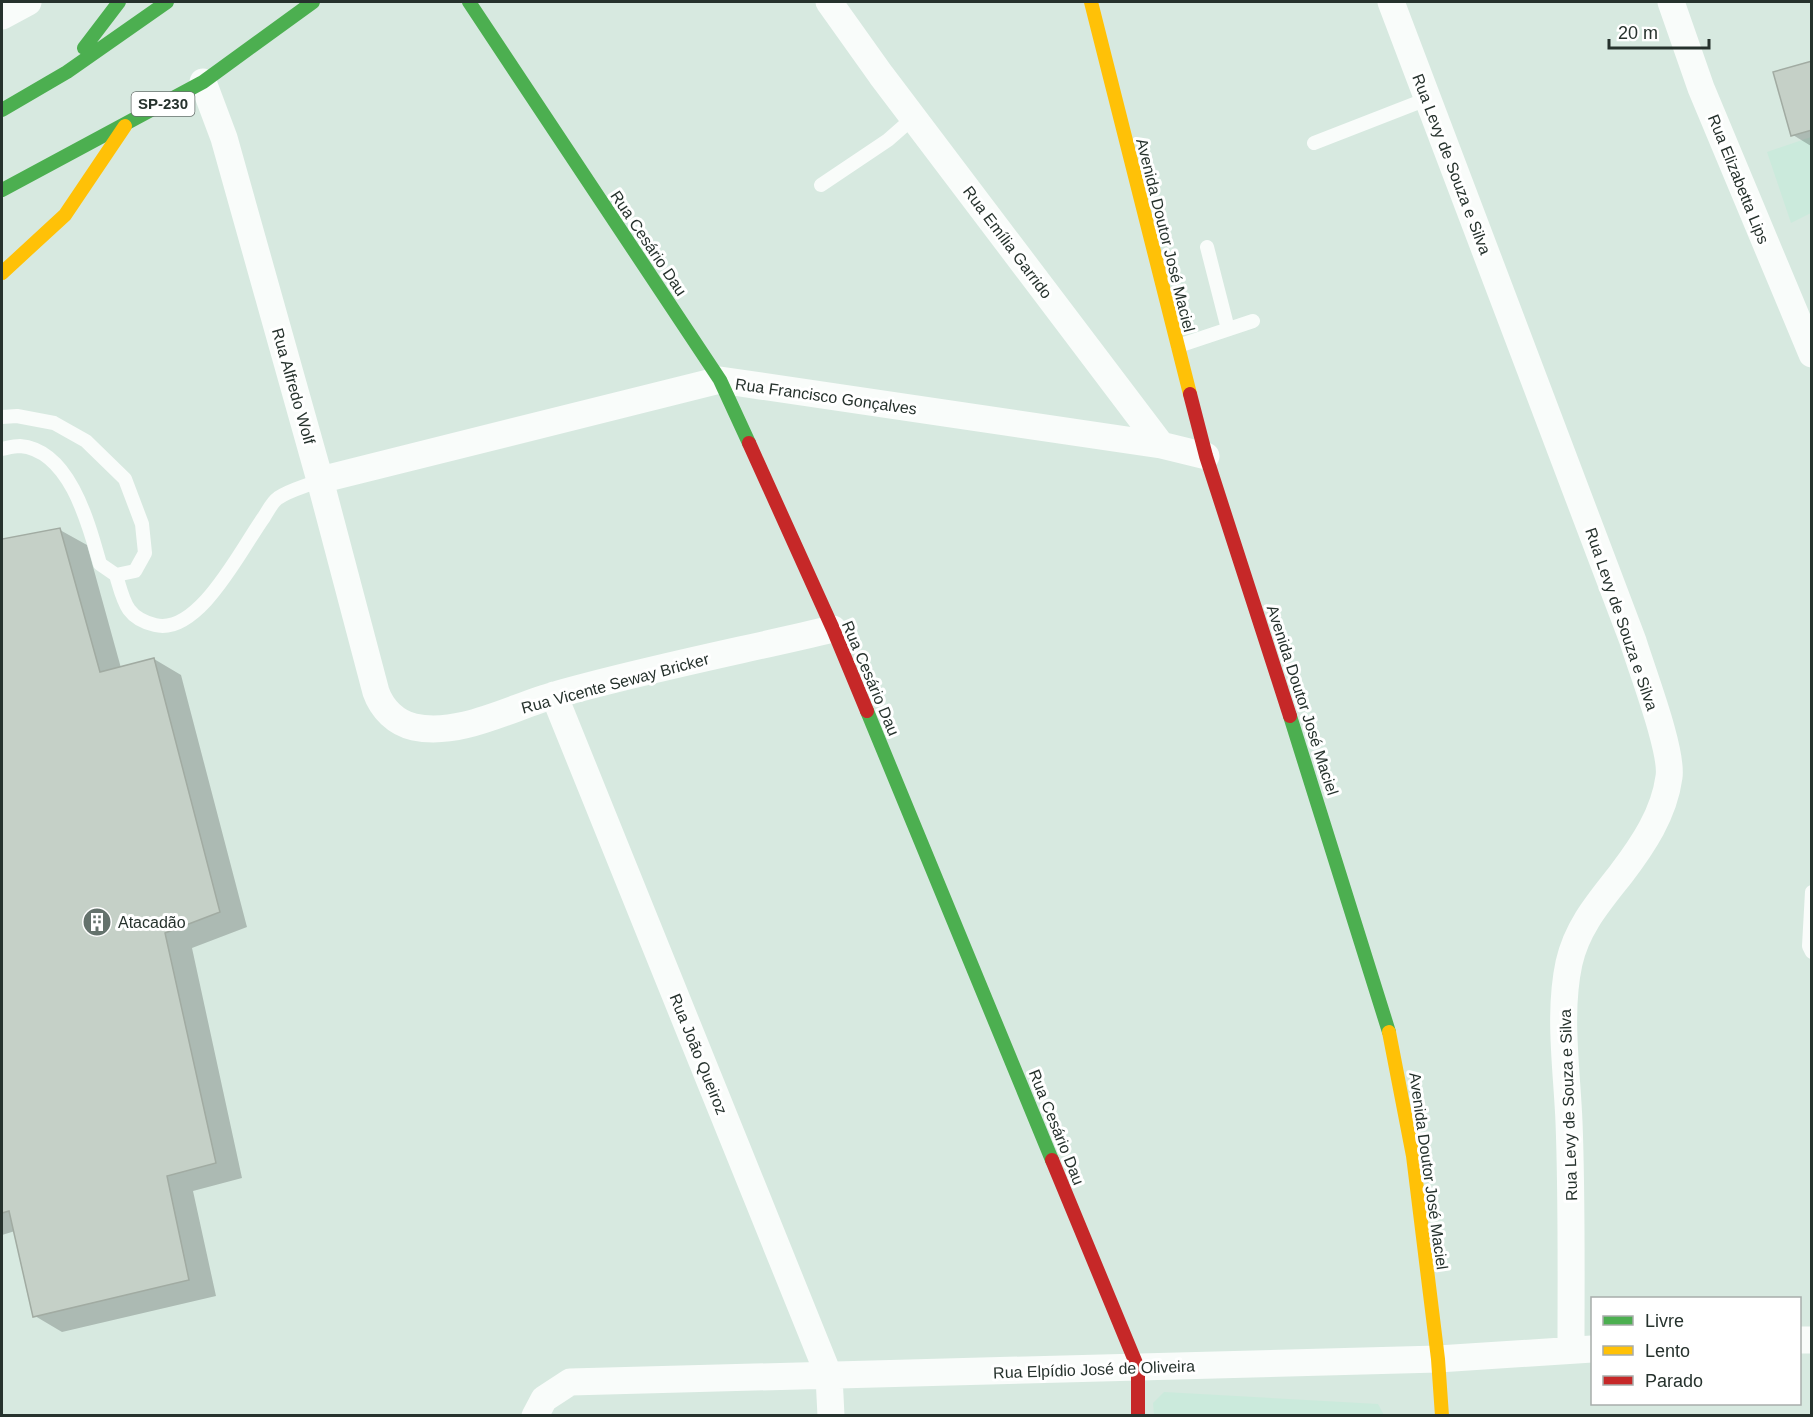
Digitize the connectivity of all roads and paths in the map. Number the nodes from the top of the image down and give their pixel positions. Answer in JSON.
{"nodes":[{"id":1,"x":28,"y":2,"type":"edge"},
{"id":2,"x":119,"y":2,"type":"edge"},
{"id":3,"x":167,"y":2,"type":"edge"},
{"id":4,"x":313,"y":2,"type":"edge"},
{"id":5,"x":469,"y":2,"type":"edge"},
{"id":6,"x":829,"y":2,"type":"edge"},
{"id":7,"x":1091,"y":2,"type":"edge"},
{"id":8,"x":1391,"y":2,"type":"edge"},
{"id":9,"x":1671,"y":2,"type":"edge"},
{"id":10,"x":2,"y":16,"type":"edge"},
{"id":11,"x":67,"y":72,"type":"junction"},
{"id":12,"x":203,"y":82,"type":"junction"},
{"id":13,"x":1427,"y":99,"type":"junction"},
{"id":14,"x":2,"y":110,"type":"edge"},
{"id":15,"x":913,"y":118,"type":"junction"},
{"id":16,"x":127,"y":123,"type":"junction"},
{"id":17,"x":1314,"y":143,"type":"dead end"},
{"id":18,"x":821,"y":185,"type":"dead end"},
{"id":19,"x":2,"y":190,"type":"edge"},
{"id":20,"x":1207,"y":247,"type":"dead end"},
{"id":21,"x":2,"y":273,"type":"edge"},
{"id":22,"x":1253,"y":321,"type":"dead end"},
{"id":23,"x":1228,"y":329,"type":"junction"},
{"id":24,"x":1178,"y":346,"type":"junction"},
{"id":25,"x":1812,"y":354,"type":"edge"},
{"id":26,"x":720,"y":380,"type":"junction"},
{"id":27,"x":2,"y":417,"type":"edge"},
{"id":28,"x":1161,"y":445,"type":"junction"},
{"id":29,"x":2,"y":449,"type":"edge"},
{"id":30,"x":1206,"y":456,"type":"junction"},
{"id":31,"x":320,"y":480,"type":"junction"},
{"id":32,"x":116,"y":575,"type":"junction"},
{"id":33,"x":833,"y":629,"type":"junction"},
{"id":34,"x":376,"y":692,"type":"joint"},
{"id":35,"x":554,"y":695,"type":"junction"},
{"id":36,"x":1812,"y":892,"type":"edge"},
{"id":37,"x":1812,"y":952,"type":"edge"},
{"id":38,"x":1582,"y":1349,"type":"edge"},
{"id":39,"x":1438,"y":1359,"type":"junction"},
{"id":40,"x":1138,"y":1368,"type":"junction"},
{"id":41,"x":829,"y":1376,"type":"junction"},
{"id":42,"x":535,"y":1416,"type":"edge"},
{"id":43,"x":831,"y":1416,"type":"edge"},
{"id":44,"x":1138,"y":1416,"type":"edge"},
{"id":45,"x":1442,"y":1416,"type":"edge"}],
"edges":[{"from":1,"to":10,"type":"street"},
{"from":2,"to":11,"type":"main road"},
{"from":3,"to":11,"type":"main road"},
{"from":4,"to":12,"type":"main road","number":"SP-230"},
{"from":5,"to":26,"type":"main road","name":"Rua Cesário Dau"},
{"from":6,"to":15,"type":"street","name":"Rua Emília Garrido"},
{"from":7,"to":24,"type":"main road","name":"Avenida Doutor José Maciel"},
{"from":8,"to":13,"type":"street","name":"Rua Levy de Souza e Silva"},
{"from":9,"to":25,"type":"street","name":"Rua Elizabetta Lips"},
{"from":11,"to":14,"type":"main road"},
{"from":12,"to":16,"type":"main road","number":"SP-230"},
{"from":12,"to":31,"type":"street","name":"Rua Alfredo Wolf"},
{"from":13,"to":17,"type":"lane"},
{"from":13,"to":38,"type":"street","name":"Rua Levy de Souza e Silva"},
{"from":15,"to":18,"type":"lane"},
{"from":15,"to":28,"type":"street","name":"Rua Emília Garrido"},
{"from":16,"to":19,"type":"main road","number":"SP-230"},
{"from":16,"to":21,"type":"main road"},
{"from":20,"to":23,"type":"lane"},
{"from":22,"to":23,"type":"lane"},
{"from":23,"to":24,"type":"lane"},
{"from":24,"to":30,"type":"main road","name":"Avenida Doutor José Maciel"},
{"from":26,"to":28,"type":"street","name":"Rua Francisco Gonçalves"},
{"from":26,"to":31,"type":"street","name":"Rua Francisco Gonçalves"},
{"from":26,"to":33,"type":"main road","name":"Rua Cesário Dau"},
{"from":27,"to":32,"type":"lane"},
{"from":28,"to":30,"type":"street"},
{"from":29,"to":32,"type":"lane"},
{"from":30,"to":39,"type":"main road","name":"Avenida Doutor José Maciel"},
{"from":31,"to":32,"type":"lane"},
{"from":31,"to":34,"type":"street","name":"Rua Alfredo Wolf"},
{"from":33,"to":35,"type":"street","name":"Rua Vicente Seway Bricker"},
{"from":33,"to":40,"type":"main road","name":"Rua Cesário Dau"},
{"from":34,"to":35,"type":"street","name":"Rua Vicente Seway Bricker"},
{"from":35,"to":41,"type":"street","name":"Rua João Queiroz"},
{"from":36,"to":37,"type":"lane"},
{"from":38,"to":39,"type":"street","name":"Rua Elpídio José de Oliveira"},
{"from":39,"to":40,"type":"street","name":"Rua Elpídio José de Oliveira"},
{"from":39,"to":45,"type":"main road","name":"Avenida Doutor José Maciel"},
{"from":40,"to":41,"type":"street","name":"Rua Elpídio José de Oliveira"},
{"from":40,"to":44,"type":"main road","name":"Rua Cesário Dau"},
{"from":41,"to":42,"type":"street","name":"Rua Elpídio José de Oliveira"},
{"from":41,"to":43,"type":"street","name":"Rua João Queiroz"}]}
